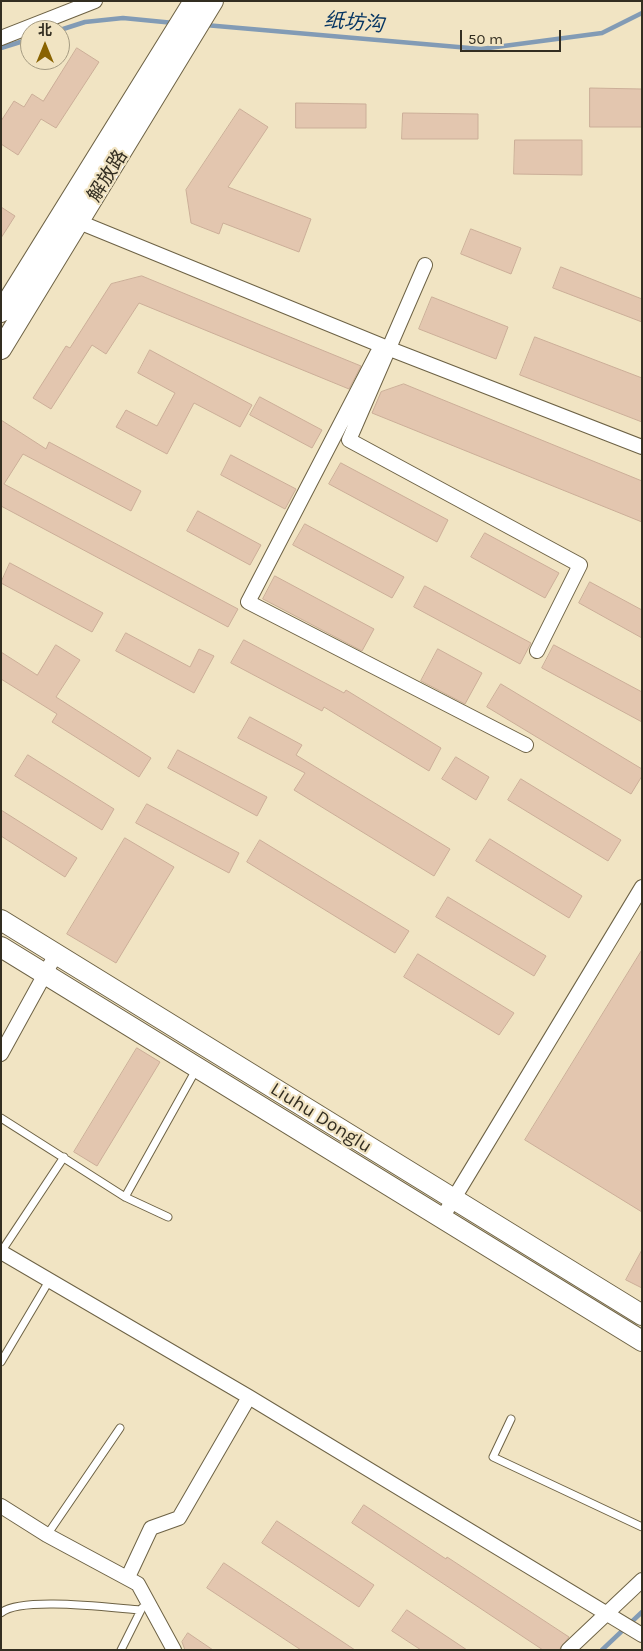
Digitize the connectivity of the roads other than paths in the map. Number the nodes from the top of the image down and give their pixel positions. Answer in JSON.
{"nodes":[{"id":1,"x":95,"y":1,"type":"edge"},
{"id":2,"x":200,"y":7,"type":"edge"},
{"id":3,"x":1,"y":38,"type":"edge"},
{"id":4,"x":79,"y":222,"type":"junction"},
{"id":5,"x":425,"y":265,"type":"dead end"},
{"id":6,"x":1,"y":312,"type":"edge"},
{"id":7,"x":386,"y":348,"type":"junction"},
{"id":8,"x":1,"y":349,"type":"edge"},
{"id":9,"x":642,"y":447,"type":"edge"},
{"id":10,"x":537,"y":651,"type":"dead end"},
{"id":11,"x":526,"y":745,"type":"dead end"},
{"id":12,"x":642,"y":887,"type":"edge"},
{"id":13,"x":1,"y":920,"type":"edge"},
{"id":14,"x":1,"y":947,"type":"edge"},
{"id":15,"x":56,"y":954,"type":"junction"},
{"id":16,"x":44,"y":974,"type":"junction"},
{"id":17,"x":1,"y":1054,"type":"edge"},
{"id":18,"x":197,"y":1068,"type":"junction"},
{"id":19,"x":1,"y":1118,"type":"edge"},
{"id":20,"x":64,"y":1157,"type":"junction"},
{"id":21,"x":125,"y":1197,"type":"junction"},
{"id":22,"x":452,"y":1199,"type":"junction"},
{"id":23,"x":168,"y":1217,"type":"dead end"},
{"id":24,"x":442,"y":1218,"type":"junction"},
{"id":25,"x":1,"y":1252,"type":"edge"},
{"id":26,"x":49,"y":1281,"type":"junction"},
{"id":27,"x":642,"y":1315,"type":"edge"},
{"id":28,"x":642,"y":1341,"type":"edge"},
{"id":29,"x":1,"y":1362,"type":"edge"},
{"id":30,"x":249,"y":1397,"type":"junction"},
{"id":31,"x":511,"y":1419,"type":"dead end"},
{"id":32,"x":120,"y":1428,"type":"dead end"},
{"id":33,"x":1,"y":1506,"type":"edge"},
{"id":34,"x":642,"y":1527,"type":"edge"},
{"id":35,"x":47,"y":1535,"type":"junction"},
{"id":36,"x":128,"y":1577,"type":"junction"},
{"id":37,"x":642,"y":1580,"type":"edge"},
{"id":38,"x":143,"y":1604,"type":"junction"},
{"id":39,"x":1,"y":1612,"type":"edge"},
{"id":40,"x":611,"y":1617,"type":"junction"},
{"id":41,"x":638,"y":1632,"type":"edge"},
{"id":42,"x":121,"y":1650,"type":"edge"},
{"id":43,"x":174,"y":1650,"type":"edge"},
{"id":44,"x":568,"y":1650,"type":"edge"}],
"edges":[{"from":1,"to":3,"type":"street"},
{"from":2,"to":4,"type":"main road","name":"解放路"},
{"from":2,"to":6,"type":"main road","name":"解放路"},
{"from":4,"to":7,"type":"street"},
{"from":4,"to":8,"type":"main road","name":"解放路"},
{"from":5,"to":7,"type":"street"},
{"from":7,"to":9,"type":"street"},
{"from":7,"to":10,"type":"street"},
{"from":7,"to":11,"type":"street"},
{"from":12,"to":22,"type":"street"},
{"from":13,"to":15,"type":"main road","name":"Liuhu Donglu"},
{"from":14,"to":16,"type":"main road","name":"Liuhu Donglu"},
{"from":15,"to":16,"type":"street"},
{"from":15,"to":22,"type":"main road","name":"Liuhu Donglu"},
{"from":16,"to":17,"type":"street"},
{"from":16,"to":18,"type":"main road","name":"Liuhu Donglu"},
{"from":18,"to":21,"type":"lane"},
{"from":18,"to":24,"type":"main road","name":"Liuhu Donglu"},
{"from":19,"to":20,"type":"lane"},
{"from":20,"to":21,"type":"lane"},
{"from":20,"to":25,"type":"lane"},
{"from":21,"to":23,"type":"lane"},
{"from":22,"to":24,"type":"street"},
{"from":22,"to":27,"type":"main road","name":"Liuhu Donglu"},
{"from":24,"to":28,"type":"main road","name":"Liuhu Donglu"},
{"from":25,"to":26,"type":"street"},
{"from":26,"to":29,"type":"lane"},
{"from":26,"to":30,"type":"street"},
{"from":30,"to":36,"type":"street"},
{"from":30,"to":40,"type":"street"},
{"from":31,"to":34,"type":"lane"},
{"from":32,"to":35,"type":"lane"},
{"from":33,"to":35,"type":"street"},
{"from":35,"to":36,"type":"street"},
{"from":36,"to":38,"type":"street"},
{"from":37,"to":40,"type":"street"},
{"from":38,"to":39,"type":"lane"},
{"from":38,"to":42,"type":"lane"},
{"from":38,"to":43,"type":"street"},
{"from":40,"to":41,"type":"street"},
{"from":40,"to":44,"type":"street"}]}
